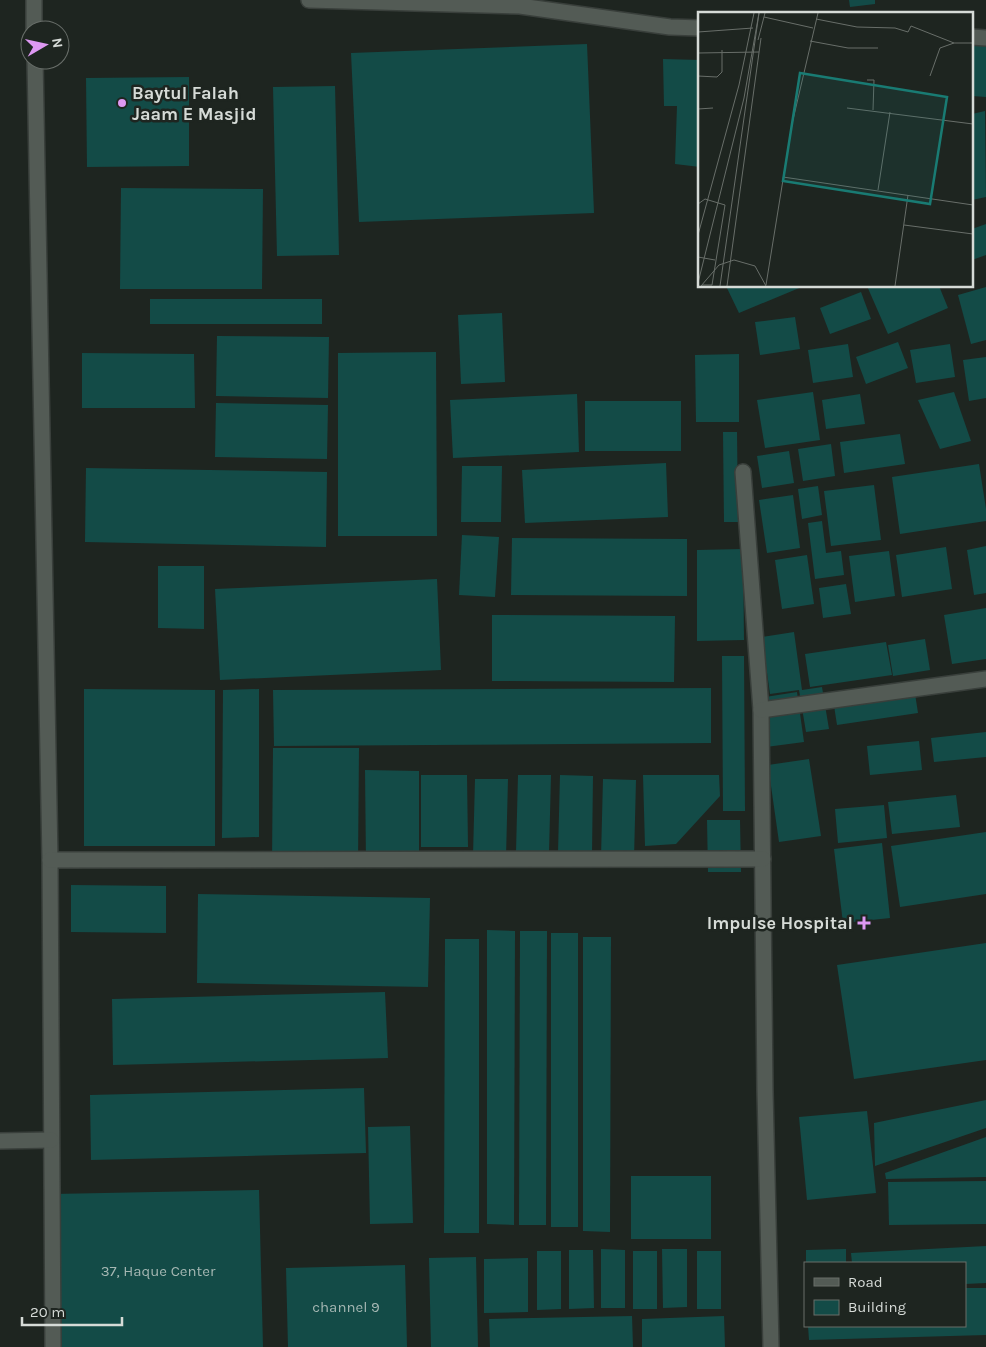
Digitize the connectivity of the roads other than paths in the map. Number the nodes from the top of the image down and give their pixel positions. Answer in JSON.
{"nodes":[{"id":1,"x":34,"y":0,"type":"edge"},
{"id":2,"x":309,"y":0,"type":"edge"},
{"id":3,"x":34,"y":20,"type":"edge"},
{"id":4,"x":698,"y":28,"type":"edge"},
{"id":5,"x":35,"y":70,"type":"edge"},
{"id":6,"x":743,"y":472,"type":"dead end"},
{"id":7,"x":986,"y":679,"type":"edge"},
{"id":8,"x":761,"y":710,"type":"junction"},
{"id":9,"x":763,"y":859,"type":"junction"},
{"id":10,"x":50,"y":860,"type":"junction"},
{"id":11,"x":52,"y":1140,"type":"junction"},
{"id":12,"x":0,"y":1142,"type":"edge"},
{"id":13,"x":53,"y":1347,"type":"edge"},
{"id":14,"x":771,"y":1347,"type":"edge"}],
"edges":[{"from":1,"to":3,"type":"street"},
{"from":2,"to":4,"type":"street"},
{"from":5,"to":10,"type":"street"},
{"from":6,"to":8,"type":"street"},
{"from":7,"to":8,"type":"street"},
{"from":8,"to":9,"type":"street"},
{"from":9,"to":10,"type":"street"},
{"from":9,"to":14,"type":"street"},
{"from":10,"to":11,"type":"street"},
{"from":11,"to":12,"type":"street"},
{"from":11,"to":13,"type":"street"}]}
